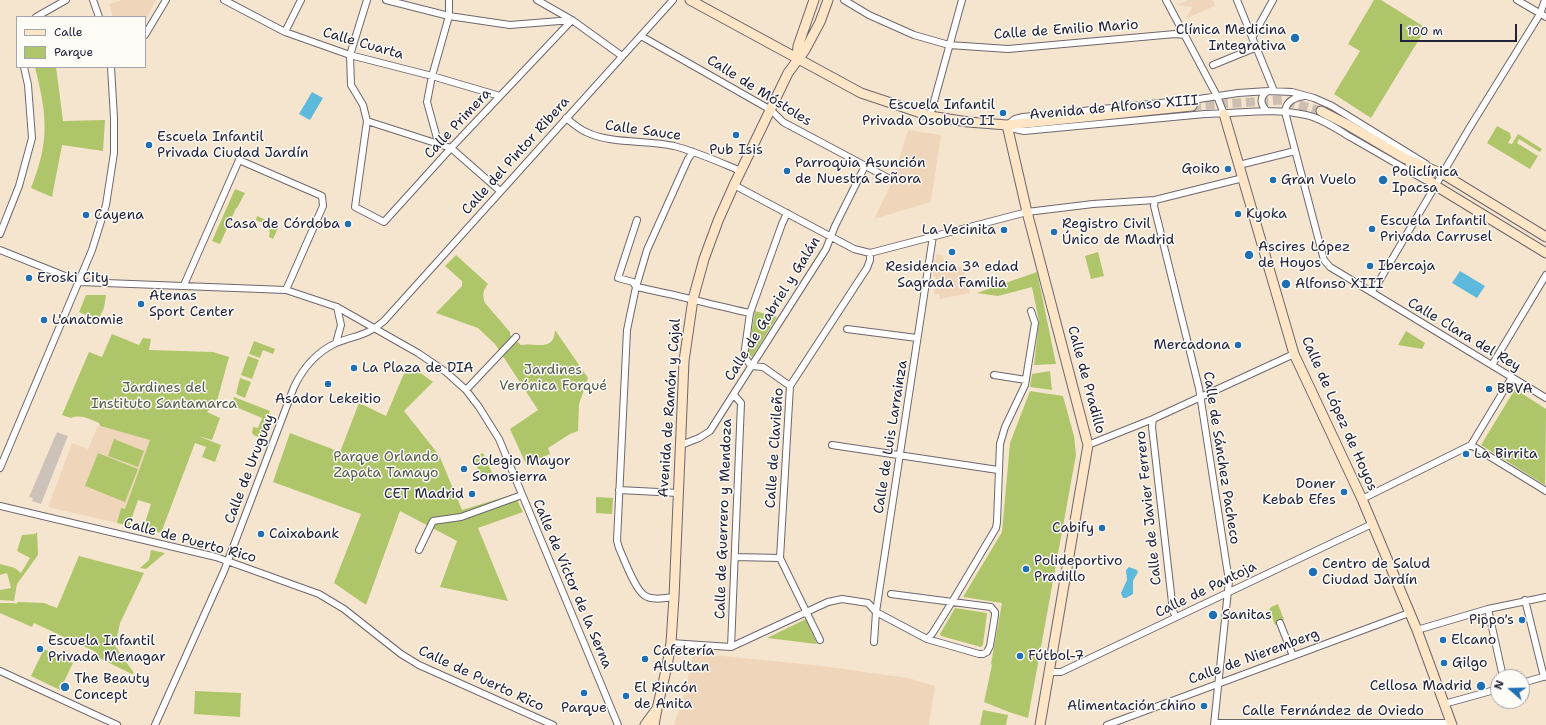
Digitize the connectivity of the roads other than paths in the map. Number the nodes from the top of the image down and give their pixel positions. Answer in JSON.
{"nodes":[{"id":1,"x":66,"y":0,"type":"edge"},
{"id":2,"x":93,"y":0,"type":"edge"},
{"id":3,"x":166,"y":0,"type":"edge"},
{"id":4,"x":224,"y":0,"type":"edge"},
{"id":5,"x":301,"y":0,"type":"edge"},
{"id":6,"x":367,"y":0,"type":"edge"},
{"id":7,"x":386,"y":0,"type":"edge"},
{"id":8,"x":449,"y":0,"type":"edge"},
{"id":9,"x":537,"y":0,"type":"edge"},
{"id":10,"x":673,"y":0,"type":"edge"},
{"id":11,"x":690,"y":0,"type":"edge"},
{"id":12,"x":814,"y":0,"type":"edge"},
{"id":13,"x":828,"y":0,"type":"edge"},
{"id":14,"x":844,"y":0,"type":"edge"},
{"id":15,"x":962,"y":0,"type":"edge"},
{"id":16,"x":1166,"y":0,"type":"edge"},
{"id":17,"x":1237,"y":0,"type":"edge"},
{"id":18,"x":1273,"y":0,"type":"edge"},
{"id":19,"x":1518,"y":0,"type":"edge"},
{"id":20,"x":1545,"y":0,"type":"edge"},
{"id":21,"x":236,"y":3,"type":"edge"},
{"id":22,"x":1543,"y":15,"type":"edge"},
{"id":23,"x":38,"y":16,"type":"edge"},
{"id":24,"x":99,"y":16,"type":"edge"},
{"id":25,"x":449,"y":16,"type":"junction"},
{"id":26,"x":572,"y":20,"type":"junction"},
{"id":27,"x":285,"y":32,"type":"junction"},
{"id":28,"x":146,"y":33,"type":"edge"},
{"id":29,"x":1185,"y":34,"type":"junction"},
{"id":30,"x":641,"y":36,"type":"junction"},
{"id":31,"x":1253,"y":36,"type":"junction"},
{"id":32,"x":949,"y":45,"type":"junction"},
{"id":33,"x":1257,"y":47,"type":"junction"},
{"id":34,"x":350,"y":55,"type":"junction"},
{"id":35,"x":622,"y":56,"type":"junction"},
{"id":36,"x":798,"y":59,"type":"junction"},
{"id":37,"x":1213,"y":65,"type":"dead end"},
{"id":38,"x":24,"y":68,"type":"edge"},
{"id":39,"x":113,"y":68,"type":"edge"},
{"id":40,"x":432,"y":76,"type":"junction"},
{"id":41,"x":1271,"y":91,"type":"junction"},
{"id":42,"x":1306,"y":95,"type":"junction"},
{"id":43,"x":500,"y":96,"type":"junction"},
{"id":44,"x":1217,"y":96,"type":"junction"},
{"id":45,"x":1192,"y":106,"type":"tunnel mouth"},
{"id":46,"x":771,"y":110,"type":"junction"},
{"id":47,"x":1268,"y":111,"type":"junction"},
{"id":48,"x":1320,"y":111,"type":"tunnel mouth"},
{"id":49,"x":1285,"y":112,"type":"junction"},
{"id":50,"x":1224,"y":114,"type":"junction"},
{"id":51,"x":930,"y":116,"type":"junction"},
{"id":52,"x":566,"y":118,"type":"junction"},
{"id":53,"x":367,"y":121,"type":"junction"},
{"id":54,"x":1007,"y":125,"type":"junction"},
{"id":55,"x":438,"y":142,"type":"junction"},
{"id":56,"x":451,"y":148,"type":"junction"},
{"id":57,"x":1295,"y":151,"type":"junction"},
{"id":58,"x":693,"y":152,"type":"junction"},
{"id":59,"x":1404,"y":158,"type":"junction"},
{"id":60,"x":1239,"y":165,"type":"junction"},
{"id":61,"x":865,"y":166,"type":"junction"},
{"id":62,"x":741,"y":171,"type":"junction"},
{"id":63,"x":1443,"y":174,"type":"junction"},
{"id":64,"x":888,"y":178,"type":"dead end"},
{"id":65,"x":1243,"y":178,"type":"junction"},
{"id":66,"x":734,"y":185,"type":"junction"},
{"id":67,"x":1436,"y":186,"type":"junction"},
{"id":68,"x":500,"y":191,"type":"junction"},
{"id":69,"x":1155,"y":200,"type":"junction"},
{"id":70,"x":1027,"y":212,"type":"junction"},
{"id":71,"x":787,"y":213,"type":"junction"},
{"id":72,"x":637,"y":220,"type":"dead end"},
{"id":73,"x":1494,"y":222,"type":"junction"},
{"id":74,"x":1536,"y":230,"type":"junction"},
{"id":75,"x":0,"y":234,"type":"edge"},
{"id":76,"x":933,"y":236,"type":"junction"},
{"id":77,"x":831,"y":237,"type":"junction"},
{"id":78,"x":1546,"y":237,"type":"edge"},
{"id":79,"x":0,"y":250,"type":"edge"},
{"id":80,"x":870,"y":253,"type":"junction"},
{"id":81,"x":1546,"y":253,"type":"edge"},
{"id":82,"x":1546,"y":276,"type":"edge"},
{"id":83,"x":80,"y":282,"type":"junction"},
{"id":84,"x":184,"y":285,"type":"junction"},
{"id":85,"x":636,"y":287,"type":"junction"},
{"id":86,"x":286,"y":290,"type":"junction"},
{"id":87,"x":1370,"y":292,"type":"junction"},
{"id":88,"x":693,"y":299,"type":"junction"},
{"id":89,"x":338,"y":307,"type":"junction"},
{"id":90,"x":1031,"y":311,"type":"dead end"},
{"id":91,"x":750,"y":313,"type":"junction"},
{"id":92,"x":376,"y":328,"type":"junction"},
{"id":93,"x":847,"y":329,"type":"dead end"},
{"id":94,"x":516,"y":338,"type":"dead end"},
{"id":95,"x":918,"y":338,"type":"junction"},
{"id":96,"x":336,"y":344,"type":"junction"},
{"id":97,"x":1294,"y":354,"type":"junction"},
{"id":98,"x":1492,"y":365,"type":"junction"},
{"id":99,"x":751,"y":366,"type":"junction"},
{"id":100,"x":994,"y":375,"type":"dead end"},
{"id":101,"x":1512,"y":377,"type":"junction"},
{"id":102,"x":1026,"y":380,"type":"junction"},
{"id":103,"x":790,"y":386,"type":"junction"},
{"id":104,"x":466,"y":390,"type":"junction"},
{"id":105,"x":734,"y":395,"type":"junction"},
{"id":106,"x":1201,"y":398,"type":"junction"},
{"id":107,"x":1546,"y":398,"type":"edge"},
{"id":108,"x":1153,"y":419,"type":"junction"},
{"id":109,"x":681,"y":445,"type":"junction"},
{"id":110,"x":832,"y":445,"type":"dead end"},
{"id":111,"x":1471,"y":445,"type":"junction"},
{"id":112,"x":1088,"y":446,"type":"junction"},
{"id":113,"x":900,"y":456,"type":"junction"},
{"id":114,"x":0,"y":468,"type":"edge"},
{"id":115,"x":998,"y":470,"type":"junction"},
{"id":116,"x":619,"y":490,"type":"junction"},
{"id":117,"x":1546,"y":491,"type":"edge"},
{"id":118,"x":678,"y":493,"type":"junction"},
{"id":119,"x":522,"y":495,"type":"junction"},
{"id":120,"x":1362,"y":499,"type":"junction"},
{"id":121,"x":0,"y":506,"type":"edge"},
{"id":122,"x":1372,"y":524,"type":"junction"},
{"id":123,"x":419,"y":550,"type":"dead end"},
{"id":124,"x":735,"y":557,"type":"junction"},
{"id":125,"x":780,"y":558,"type":"junction"},
{"id":126,"x":228,"y":561,"type":"junction"},
{"id":127,"x":1229,"y":592,"type":"junction"},
{"id":128,"x":890,"y":594,"type":"dead end"},
{"id":129,"x":674,"y":596,"type":"junction"},
{"id":130,"x":1546,"y":596,"type":"edge"},
{"id":131,"x":1525,"y":600,"type":"junction"},
{"id":132,"x":952,"y":602,"type":"junction"},
{"id":133,"x":1488,"y":609,"type":"junction"},
{"id":134,"x":876,"y":612,"type":"junction"},
{"id":135,"x":1409,"y":612,"type":"junction"},
{"id":136,"x":806,"y":613,"type":"junction"},
{"id":137,"x":1176,"y":617,"type":"junction"},
{"id":138,"x":1280,"y":623,"type":"dead end"},
{"id":139,"x":1417,"y":630,"type":"junction"},
{"id":140,"x":927,"y":639,"type":"junction"},
{"id":141,"x":820,"y":640,"type":"dead end"},
{"id":142,"x":874,"y":642,"type":"dead end"},
{"id":143,"x":671,"y":643,"type":"junction"},
{"id":144,"x":731,"y":647,"type":"junction"},
{"id":145,"x":1293,"y":656,"type":"junction"},
{"id":146,"x":1502,"y":669,"type":"edge"},
{"id":147,"x":0,"y":671,"type":"edge"},
{"id":148,"x":1049,"y":672,"type":"junction"},
{"id":149,"x":1545,"y":676,"type":"edge"},
{"id":150,"x":1530,"y":681,"type":"edge"},
{"id":151,"x":1218,"y":683,"type":"junction"},
{"id":152,"x":1490,"y":691,"type":"edge"},
{"id":153,"x":1444,"y":704,"type":"junction"},
{"id":154,"x":657,"y":709,"type":"junction"},
{"id":155,"x":1040,"y":722,"type":"edge"},
{"id":156,"x":1214,"y":724,"type":"edge"},
{"id":157,"x":1277,"y":724,"type":"edge"},
{"id":158,"x":1356,"y":724,"type":"edge"},
{"id":159,"x":1390,"y":724,"type":"edge"},
{"id":160,"x":1451,"y":724,"type":"edge"},
{"id":161,"x":117,"y":725,"type":"edge"},
{"id":162,"x":156,"y":725,"type":"edge"},
{"id":163,"x":553,"y":725,"type":"edge"},
{"id":164,"x":618,"y":725,"type":"edge"},
{"id":165,"x":645,"y":725,"type":"edge"},
{"id":166,"x":654,"y":725,"type":"edge"},
{"id":167,"x":1107,"y":725,"type":"edge"}],
"edges":[{"from":1,"to":23,"type":"street"},
{"from":2,"to":24,"type":"street"},
{"from":3,"to":28,"type":"street"},
{"from":4,"to":21,"type":"street","name":"Calle Cuarta"},
{"from":5,"to":27,"type":"street"},
{"from":6,"to":34,"type":"street"},
{"from":7,"to":25,"type":"street"},
{"from":8,"to":25,"type":"street"},
{"from":9,"to":26,"type":"street"},
{"from":10,"to":30,"type":"street","name":"Calle del Pintor Ribera"},
{"from":11,"to":36,"type":"street","name":"Avenida de Alfonso XIII"},
{"from":12,"to":36,"type":"street","name":"Avenida de Ramón y Cajal"},
{"from":13,"to":36,"type":"street","name":"Avenida de Ramón y Cajal"},
{"from":14,"to":32,"type":"street","name":"Calle de Emilio Mario"},
{"from":15,"to":32,"type":"street"},
{"from":16,"to":29,"type":"street","name":"Calle de López de Hoyos"},
{"from":17,"to":31,"type":"street"},
{"from":18,"to":31,"type":"street"},
{"from":19,"to":22,"type":"street"},
{"from":20,"to":22,"type":"street"},
{"from":21,"to":27,"type":"street","name":"Calle Cuarta"},
{"from":22,"to":63,"type":"street"},
{"from":25,"to":26,"type":"street"},
{"from":25,"to":40,"type":"street"},
{"from":26,"to":35,"type":"street"},
{"from":26,"to":43,"type":"street","name":"Calle Primera"},
{"from":27,"to":34,"type":"street","name":"Calle Cuarta"},
{"from":29,"to":32,"type":"street","name":"Calle de Emilio Mario"},
{"from":29,"to":44,"type":"street","name":"Calle de López de Hoyos"},
{"from":30,"to":35,"type":"street","name":"Calle del Pintor Ribera"},
{"from":30,"to":46,"type":"street","name":"Calle de Móstoles"},
{"from":31,"to":33,"type":"street"},
{"from":32,"to":51,"type":"street"},
{"from":33,"to":37,"type":"street"},
{"from":33,"to":41,"type":"street"},
{"from":34,"to":40,"type":"street","name":"Calle Cuarta"},
{"from":34,"to":53,"type":"street"},
{"from":35,"to":52,"type":"street","name":"Calle del Pintor Ribera"},
{"from":36,"to":46,"type":"street","name":"Avenida de Ramón y Cajal"},
{"from":36,"to":51,"type":"street","name":"Avenida de Alfonso XIII"},
{"from":38,"to":75,"type":"street"},
{"from":39,"to":83,"type":"street"},
{"from":40,"to":43,"type":"street","name":"Calle Cuarta"},
{"from":40,"to":55,"type":"street"},
{"from":41,"to":42,"type":"street","name":"Avenida de Alfonso XIII"},
{"from":41,"to":44,"type":"street","name":"Avenida de Alfonso XIII"},
{"from":41,"to":47,"type":"street"},
{"from":42,"to":49,"type":"street"},
{"from":42,"to":63,"type":"street","name":"Avenida de Alfonso XIII"},
{"from":43,"to":56,"type":"street","name":"Calle Primera"},
{"from":44,"to":50,"type":"street","name":"Calle de López de Hoyos"},
{"from":44,"to":54,"type":"street","name":"Avenida de Alfonso XIII"},
{"from":45,"to":54,"type":"street","name":"Avenida de Alfonso XIII"},
{"from":46,"to":61,"type":"street","name":"Calle de Móstoles"},
{"from":46,"to":62,"type":"street","name":"Avenida de Ramón y Cajal"},
{"from":47,"to":49,"type":"street","name":"Avenida de Alfonso XIII"},
{"from":47,"to":50,"type":"street","name":"Avenida de Alfonso XIII"},
{"from":48,"to":59,"type":"street"},
{"from":49,"to":57,"type":"street"},
{"from":49,"to":67,"type":"street","name":"Avenida de Alfonso XIII"},
{"from":50,"to":54,"type":"street","name":"Avenida de Alfonso XIII"},
{"from":50,"to":60,"type":"street","name":"Calle de López de Hoyos"},
{"from":51,"to":54,"type":"street","name":"Avenida de Alfonso XIII"},
{"from":52,"to":58,"type":"street","name":"Calle Sauce"},
{"from":52,"to":68,"type":"street","name":"Calle del Pintor Ribera"},
{"from":53,"to":55,"type":"street"},
{"from":53,"to":56,"type":"street","name":"Calle Primera"},
{"from":54,"to":70,"type":"street","name":"Calle de Pradillo"},
{"from":55,"to":56,"type":"street"},
{"from":56,"to":68,"type":"street"},
{"from":57,"to":60,"type":"street"},
{"from":57,"to":87,"type":"street","name":"Calle Clara del Rey"},
{"from":58,"to":62,"type":"street","name":"Calle Sauce"},
{"from":58,"to":85,"type":"street"},
{"from":59,"to":63,"type":"street"},
{"from":59,"to":67,"type":"street"},
{"from":60,"to":65,"type":"street","name":"Calle de López de Hoyos"},
{"from":61,"to":64,"type":"street","name":"Calle de Móstoles"},
{"from":61,"to":77,"type":"street","name":"Calle de Gabriel y Galán"},
{"from":62,"to":66,"type":"street","name":"Avenida de Ramón y Cajal"},
{"from":63,"to":67,"type":"street"},
{"from":63,"to":74,"type":"street"},
{"from":65,"to":69,"type":"street"},
{"from":65,"to":97,"type":"street","name":"Calle de López de Hoyos"},
{"from":66,"to":71,"type":"street"},
{"from":66,"to":88,"type":"street","name":"Avenida de Ramón y Cajal"},
{"from":67,"to":73,"type":"street"},
{"from":67,"to":87,"type":"street"},
{"from":68,"to":92,"type":"street","name":"Calle del Pintor Ribera"},
{"from":69,"to":70,"type":"street"},
{"from":69,"to":106,"type":"street","name":"Calle de Sánchez Pacheco"},
{"from":70,"to":76,"type":"street"},
{"from":70,"to":112,"type":"street","name":"Calle de Pradillo"},
{"from":71,"to":77,"type":"street"},
{"from":71,"to":91,"type":"street"},
{"from":72,"to":85,"type":"street"},
{"from":73,"to":74,"type":"street"},
{"from":73,"to":81,"type":"street"},
{"from":74,"to":78,"type":"street"},
{"from":76,"to":80,"type":"street"},
{"from":76,"to":95,"type":"street","name":"Calle de Luis Larrainza"},
{"from":77,"to":80,"type":"street"},
{"from":77,"to":99,"type":"street","name":"Calle de Gabriel y Galán"},
{"from":79,"to":83,"type":"street","name":"Calle de Víctor de la Serna"},
{"from":80,"to":103,"type":"street","name":"Calle de Clavileño"},
{"from":82,"to":98,"type":"street"},
{"from":83,"to":84,"type":"street","name":"Calle de Víctor de la Serna"},
{"from":83,"to":114,"type":"street"},
{"from":84,"to":86,"type":"street","name":"Calle de Víctor de la Serna"},
{"from":84,"to":86,"type":"street"},
{"from":85,"to":88,"type":"street"},
{"from":85,"to":116,"type":"street"},
{"from":86,"to":89,"type":"street","name":"Calle de Víctor de la Serna"},
{"from":87,"to":98,"type":"street","name":"Calle Clara del Rey"},
{"from":88,"to":91,"type":"street"},
{"from":88,"to":109,"type":"street","name":"Avenida de Ramón y Cajal"},
{"from":89,"to":92,"type":"street","name":"Calle de Víctor de la Serna"},
{"from":89,"to":96,"type":"street"},
{"from":90,"to":102,"type":"street"},
{"from":91,"to":99,"type":"street"},
{"from":92,"to":96,"type":"street","name":"Calle de Uruguay"},
{"from":92,"to":104,"type":"street","name":"Calle de Víctor de la Serna"},
{"from":93,"to":95,"type":"street"},
{"from":94,"to":104,"type":"street"},
{"from":95,"to":113,"type":"street","name":"Calle de Luis Larrainza"},
{"from":96,"to":126,"type":"street","name":"Calle de Uruguay"},
{"from":97,"to":106,"type":"street"},
{"from":97,"to":120,"type":"street","name":"Calle de López de Hoyos"},
{"from":98,"to":101,"type":"street","name":"Calle Clara del Rey"},
{"from":99,"to":103,"type":"street"},
{"from":99,"to":105,"type":"street","name":"Calle de Gabriel y Galán"},
{"from":100,"to":102,"type":"street"},
{"from":101,"to":107,"type":"street","name":"Calle Clara del Rey"},
{"from":101,"to":111,"type":"street"},
{"from":102,"to":115,"type":"street"},
{"from":103,"to":125,"type":"street","name":"Calle de Clavileño"},
{"from":104,"to":119,"type":"street","name":"Calle de Víctor de la Serna"},
{"from":105,"to":109,"type":"street","name":"Calle de Gabriel y Galán"},
{"from":105,"to":124,"type":"street","name":"Calle de Guerrero y Mendoza"},
{"from":106,"to":108,"type":"street"},
{"from":106,"to":127,"type":"street","name":"Calle de Sánchez Pacheco"},
{"from":108,"to":112,"type":"street"},
{"from":108,"to":137,"type":"street","name":"Calle de Javier Ferrero"},
{"from":109,"to":118,"type":"street","name":"Avenida de Ramón y Cajal"},
{"from":110,"to":113,"type":"street"},
{"from":111,"to":117,"type":"street"},
{"from":111,"to":120,"type":"street"},
{"from":112,"to":148,"type":"street","name":"Calle de Pradillo"},
{"from":113,"to":115,"type":"street"},
{"from":113,"to":134,"type":"street","name":"Calle de Luis Larrainza"},
{"from":115,"to":132,"type":"street"},
{"from":116,"to":118,"type":"street"},
{"from":116,"to":129,"type":"street"},
{"from":118,"to":129,"type":"street","name":"Avenida de Ramón y Cajal"},
{"from":119,"to":123,"type":"street"},
{"from":119,"to":164,"type":"street","name":"Calle de Víctor de la Serna"},
{"from":120,"to":122,"type":"street","name":"Calle de López de Hoyos"},
{"from":121,"to":126,"type":"street","name":"Calle de Puerto Rico"},
{"from":122,"to":127,"type":"street","name":"Calle de Pantoja"},
{"from":122,"to":135,"type":"street","name":"Calle de López de Hoyos"},
{"from":124,"to":125,"type":"street"},
{"from":124,"to":144,"type":"street","name":"Calle de Guerrero y Mendoza"},
{"from":125,"to":136,"type":"street","name":"Calle de Clavileño"},
{"from":126,"to":162,"type":"street","name":"Calle de Uruguay"},
{"from":126,"to":163,"type":"street","name":"Calle de Puerto Rico"},
{"from":127,"to":137,"type":"street","name":"Calle de Pantoja"},
{"from":127,"to":151,"type":"street","name":"Calle de Sánchez Pacheco"},
{"from":128,"to":132,"type":"street"},
{"from":129,"to":143,"type":"street","name":"Avenida de Ramón y Cajal"},
{"from":130,"to":131,"type":"street"},
{"from":131,"to":133,"type":"street"},
{"from":131,"to":149,"type":"street"},
{"from":132,"to":140,"type":"street"},
{"from":132,"to":140,"type":"street"},
{"from":133,"to":139,"type":"street"},
{"from":133,"to":146,"type":"street"},
{"from":134,"to":136,"type":"street"},
{"from":134,"to":140,"type":"street"},
{"from":134,"to":142,"type":"street","name":"Calle de Luis Larrainza"},
{"from":135,"to":139,"type":"street","name":"Calle de López de Hoyos"},
{"from":135,"to":145,"type":"street","name":"Calle de Nieremberg"},
{"from":136,"to":141,"type":"street","name":"Calle de Clavileño"},
{"from":136,"to":144,"type":"street"},
{"from":137,"to":148,"type":"street","name":"Calle de Pantoja"},
{"from":138,"to":145,"type":"street"},
{"from":139,"to":153,"type":"street","name":"Calle de López de Hoyos"},
{"from":143,"to":144,"type":"street"},
{"from":143,"to":154,"type":"street","name":"Avenida de Ramón y Cajal"},
{"from":145,"to":151,"type":"street","name":"Calle de Nieremberg"},
{"from":147,"to":161,"type":"street"},
{"from":148,"to":155,"type":"street","name":"Calle de Pradillo"},
{"from":149,"to":150,"type":"street"},
{"from":151,"to":156,"type":"street","name":"Calle de Sánchez Pacheco"},
{"from":151,"to":167,"type":"street","name":"Calle de Nieremberg"},
{"from":152,"to":153,"type":"street"},
{"from":153,"to":160,"type":"street","name":"Calle de López de Hoyos"},
{"from":154,"to":165,"type":"street","name":"Avenida de Ramón y Cajal"},
{"from":154,"to":166,"type":"street","name":"Avenida de Ramón y Cajal"},
{"from":156,"to":157,"type":"street","name":"Calle Fernández de Oviedo"},
{"from":157,"to":158,"type":"street","name":"Calle Fernández de Oviedo"},
{"from":158,"to":159,"type":"street","name":"Calle Fernández de Oviedo"},
{"from":159,"to":160,"type":"street","name":"Calle Fernández de Oviedo"}]}
